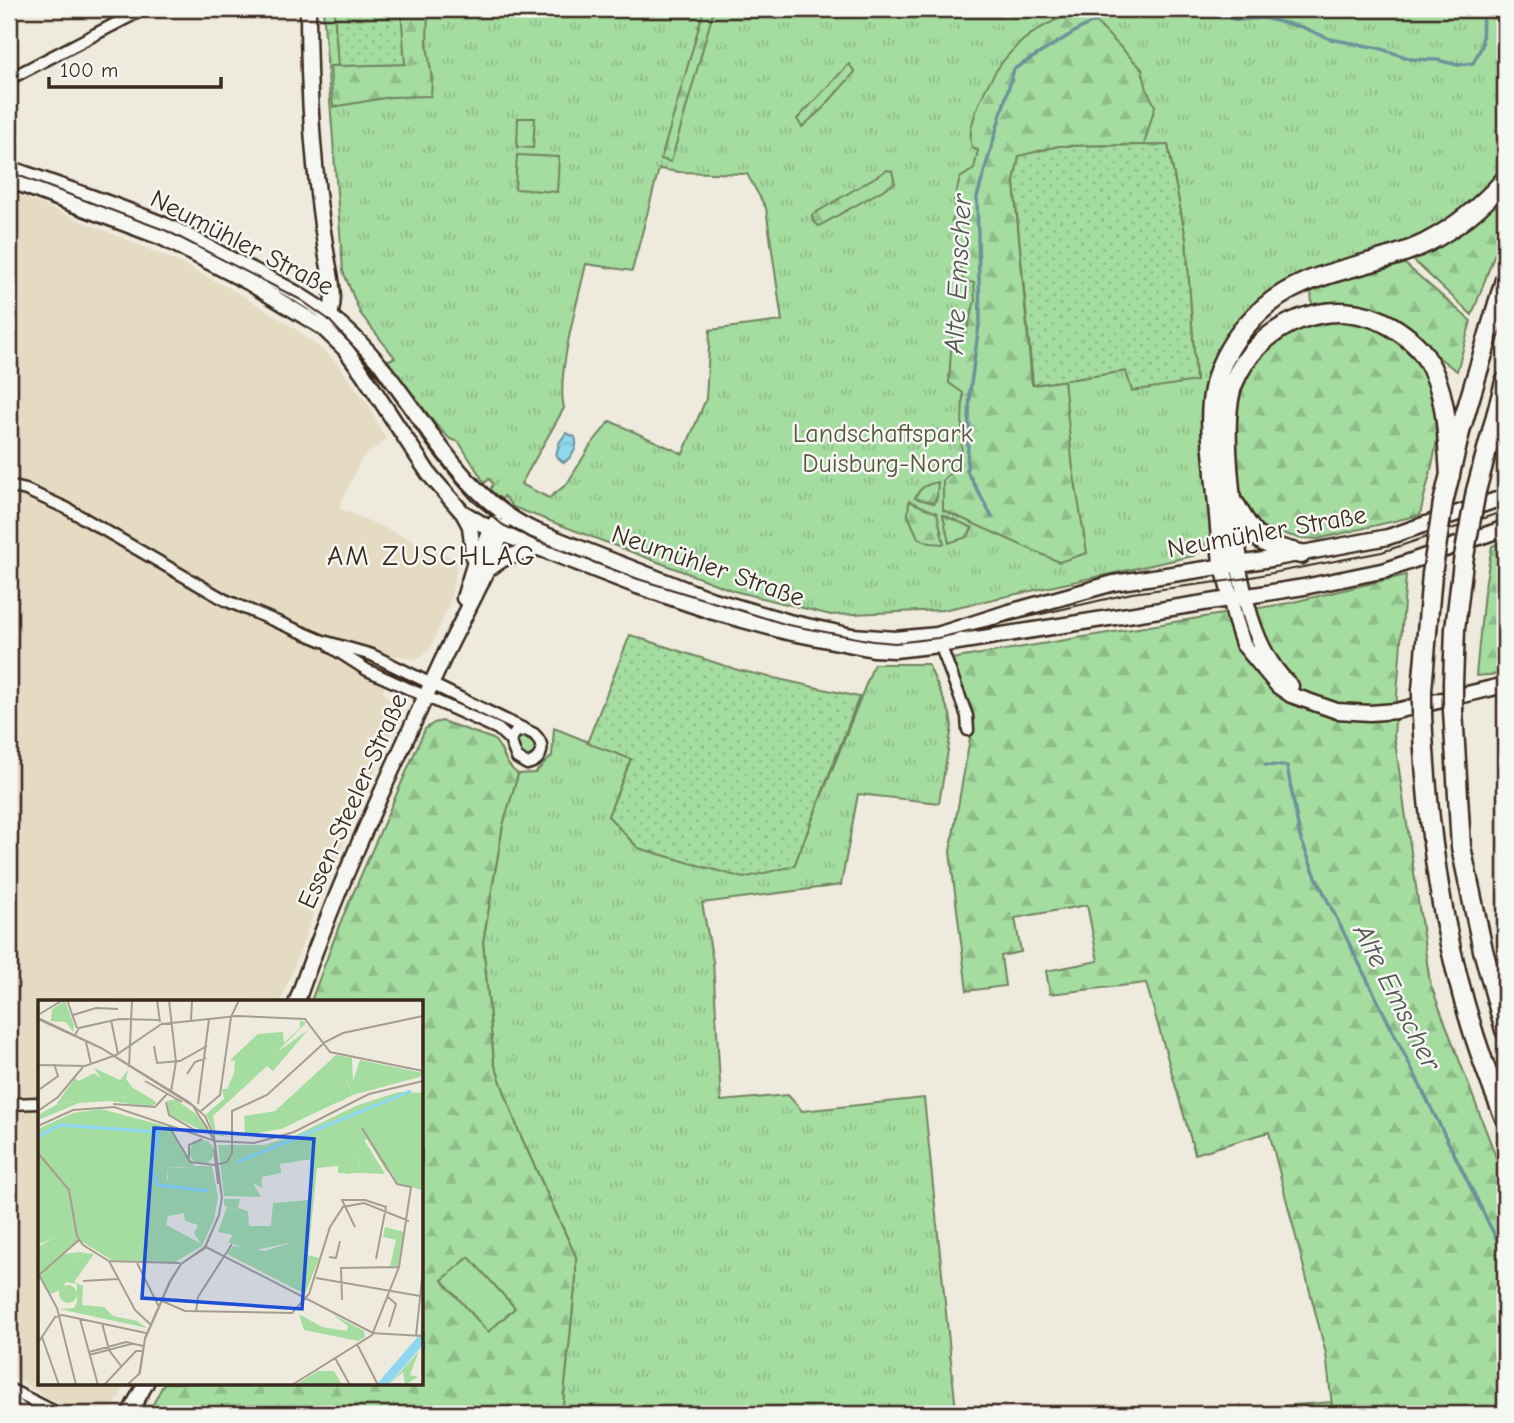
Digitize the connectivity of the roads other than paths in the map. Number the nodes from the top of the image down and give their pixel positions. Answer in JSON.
{"nodes":[{"id":1,"x":144,"y":9,"type":"edge"},
{"id":2,"x":308,"y":9,"type":"edge"},
{"id":3,"x":9,"y":79,"type":"edge"},
{"id":4,"x":9,"y":168,"type":"edge"},
{"id":5,"x":9,"y":180,"type":"edge"},
{"id":6,"x":1505,"y":180,"type":"edge"},
{"id":7,"x":1505,"y":281,"type":"edge"},
{"id":8,"x":326,"y":321,"type":"junction"},
{"id":9,"x":1505,"y":382,"type":"edge"},
{"id":10,"x":1505,"y":389,"type":"edge"},
{"id":11,"x":1498,"y":406,"type":"junction"},
{"id":12,"x":1450,"y":476,"type":"junction"},
{"id":13,"x":9,"y":486,"type":"edge"},
{"id":14,"x":1505,"y":497,"type":"edge"},
{"id":15,"x":1232,"y":500,"type":"junction"},
{"id":16,"x":462,"y":512,"type":"junction"},
{"id":17,"x":504,"y":515,"type":"junction"},
{"id":18,"x":1505,"y":528,"type":"edge"},
{"id":19,"x":496,"y":532,"type":"junction"},
{"id":20,"x":536,"y":548,"type":"junction"},
{"id":21,"x":1301,"y":554,"type":"junction"},
{"id":22,"x":1231,"y":564,"type":"junction"},
{"id":23,"x":479,"y":569,"type":"junction"},
{"id":24,"x":1238,"y":598,"type":"junction"},
{"id":25,"x":938,"y":640,"type":"junction"},
{"id":26,"x":323,"y":641,"type":"junction"},
{"id":27,"x":432,"y":683,"type":"junction"},
{"id":28,"x":1505,"y":685,"type":"edge"},
{"id":29,"x":426,"y":697,"type":"junction"},
{"id":30,"x":525,"y":730,"type":"junction"},
{"id":31,"x":968,"y":730,"type":"dead end"},
{"id":32,"x":510,"y":740,"type":"junction"},
{"id":33,"x":297,"y":1000,"type":"edge"},
{"id":34,"x":1505,"y":1030,"type":"edge"},
{"id":35,"x":38,"y":1103,"type":"edge"},
{"id":36,"x":9,"y":1104,"type":"edge"},
{"id":37,"x":1505,"y":1118,"type":"edge"},
{"id":38,"x":145,"y":1384,"type":"edge"},
{"id":39,"x":9,"y":1389,"type":"edge"},
{"id":40,"x":9,"y":1398,"type":"edge"},
{"id":41,"x":28,"y":1414,"type":"edge"},
{"id":42,"x":59,"y":1414,"type":"edge"},
{"id":43,"x":129,"y":1414,"type":"edge"}],
"edges":[{"from":1,"to":3,"type":"street"},
{"from":2,"to":8,"type":"main road"},
{"from":4,"to":8,"type":"main road","name":"Neumühler Straße"},
{"from":5,"to":8,"type":"main road","name":"Neumühler Straße"},
{"from":6,"to":22,"type":"highway"},
{"from":7,"to":12,"type":"highway"},
{"from":8,"to":16,"type":"main road","name":"Neumühler Straße"},
{"from":8,"to":17,"type":"main road","name":"Neumühler Straße"},
{"from":9,"to":11,"type":"highway"},
{"from":10,"to":11,"type":"highway"},
{"from":11,"to":34,"type":"highway","bridge":true},
{"from":12,"to":15,"type":"highway"},
{"from":12,"to":37,"type":"highway","bridge":true},
{"from":13,"to":26,"type":"street"},
{"from":14,"to":21,"type":"main road","name":"Neumühler Straße"},
{"from":15,"to":21,"type":"highway"},
{"from":15,"to":22,"type":"highway"},
{"from":16,"to":19,"type":"main road","name":"Neumühler Straße"},
{"from":16,"to":23,"type":"main road"},
{"from":17,"to":19,"type":"main road","name":"Essen-Steeler-Straße"},
{"from":17,"to":25,"type":"main road","name":"Neumühler Straße"},
{"from":18,"to":24,"type":"main road","name":"Neumühler Straße"},
{"from":19,"to":20,"type":"main road","name":"Neumühler Straße"},
{"from":19,"to":23,"type":"main road","name":"Essen-Steeler-Straße"},
{"from":20,"to":23,"type":"main road"},
{"from":20,"to":25,"type":"main road","name":"Neumühler Straße"},
{"from":21,"to":22,"type":"main road","name":"Neumühler Straße"},
{"from":22,"to":24,"type":"main road"},
{"from":22,"to":25,"type":"main road","name":"Neumühler Straße"},
{"from":23,"to":27,"type":"main road","name":"Essen-Steeler-Straße"},
{"from":24,"to":25,"type":"main road","name":"Neumühler Straße"},
{"from":24,"to":28,"type":"main road"},
{"from":25,"to":31,"type":"street"},
{"from":26,"to":27,"type":"street"},
{"from":26,"to":29,"type":"street"},
{"from":27,"to":29,"type":"main road","name":"Essen-Steeler-Straße"},
{"from":27,"to":30,"type":"street"},
{"from":29,"to":32,"type":"street"},
{"from":29,"to":33,"type":"main road","name":"Essen-Steeler-Straße"},
{"from":30,"to":32,"type":"street"},
{"from":30,"to":32,"type":"street"},
{"from":35,"to":36,"type":"street"},
{"from":38,"to":43,"type":"main road"},
{"from":39,"to":42,"type":"street"},
{"from":40,"to":41,"type":"street"}]}
